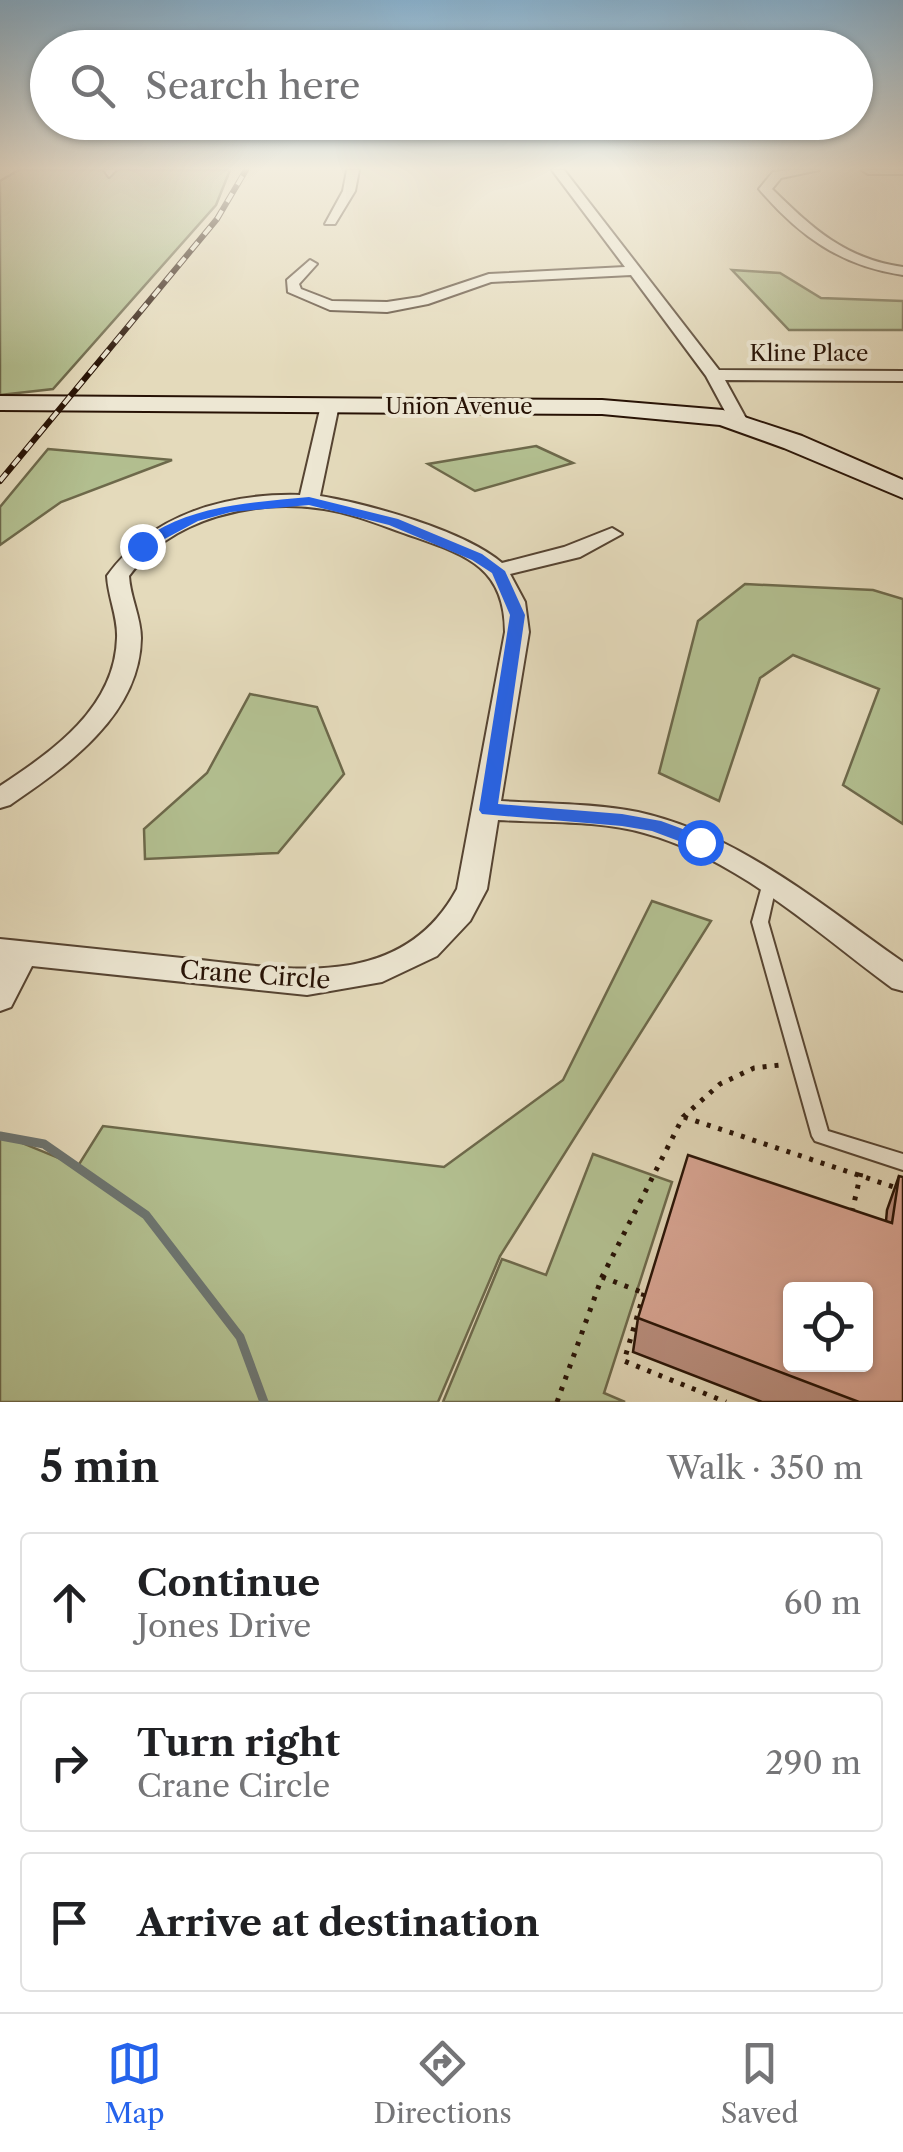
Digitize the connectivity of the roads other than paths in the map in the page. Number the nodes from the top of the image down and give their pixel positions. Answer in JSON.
{"nodes":[{"id":1,"x":606,"y":235,"type":"edge"},
{"id":2,"x":812,"y":235,"type":"edge"},
{"id":3,"x":310,"y":264,"type":"dead end"},
{"id":4,"x":631,"y":270,"type":"junction"},
{"id":5,"x":903,"y":271,"type":"edge"},
{"id":6,"x":714,"y":375,"type":"junction"},
{"id":7,"x":903,"y":376,"type":"edge"},
{"id":8,"x":0,"y":403,"type":"edge"},
{"id":9,"x":330,"y":405,"type":"junction"},
{"id":10,"x":739,"y":422,"type":"junction"},
{"id":11,"x":903,"y":490,"type":"edge"},
{"id":12,"x":309,"y":501,"type":"junction"},
{"id":13,"x":612,"y":534,"type":"dead end"},
{"id":14,"x":498,"y":571,"type":"junction"},
{"id":15,"x":0,"y":798,"type":"edge"},
{"id":16,"x":488,"y":810,"type":"junction"},
{"id":17,"x":769,"y":886,"type":"junction"},
{"id":18,"x":11,"y":953,"type":"edge"},
{"id":19,"x":903,"y":979,"type":"edge"},
{"id":20,"x":0,"y":998,"type":"edge"},
{"id":21,"x":903,"y":1162,"type":"edge"}],
"edges":[{"from":1,"to":4,"type":"street"},
{"from":2,"to":5,"type":"street"},
{"from":3,"to":4,"type":"street"},
{"from":4,"to":6,"type":"street"},
{"from":6,"to":7,"type":"street","name":"Kline Place"},
{"from":6,"to":10,"type":"street"},
{"from":8,"to":9,"type":"main road","name":"Union Avenue"},
{"from":9,"to":10,"type":"main road","name":"Union Avenue"},
{"from":9,"to":12,"type":"street"},
{"from":10,"to":11,"type":"main road","name":"Union Avenue"},
{"from":12,"to":14,"type":"street"},
{"from":12,"to":15,"type":"street"},
{"from":13,"to":14,"type":"street"},
{"from":14,"to":16,"type":"street","name":"Crane Circle"},
{"from":16,"to":17,"type":"street"},
{"from":16,"to":18,"type":"street","name":"Crane Circle"},
{"from":17,"to":19,"type":"street"},
{"from":17,"to":21,"type":"lane"},
{"from":18,"to":20,"type":"street"}]}
